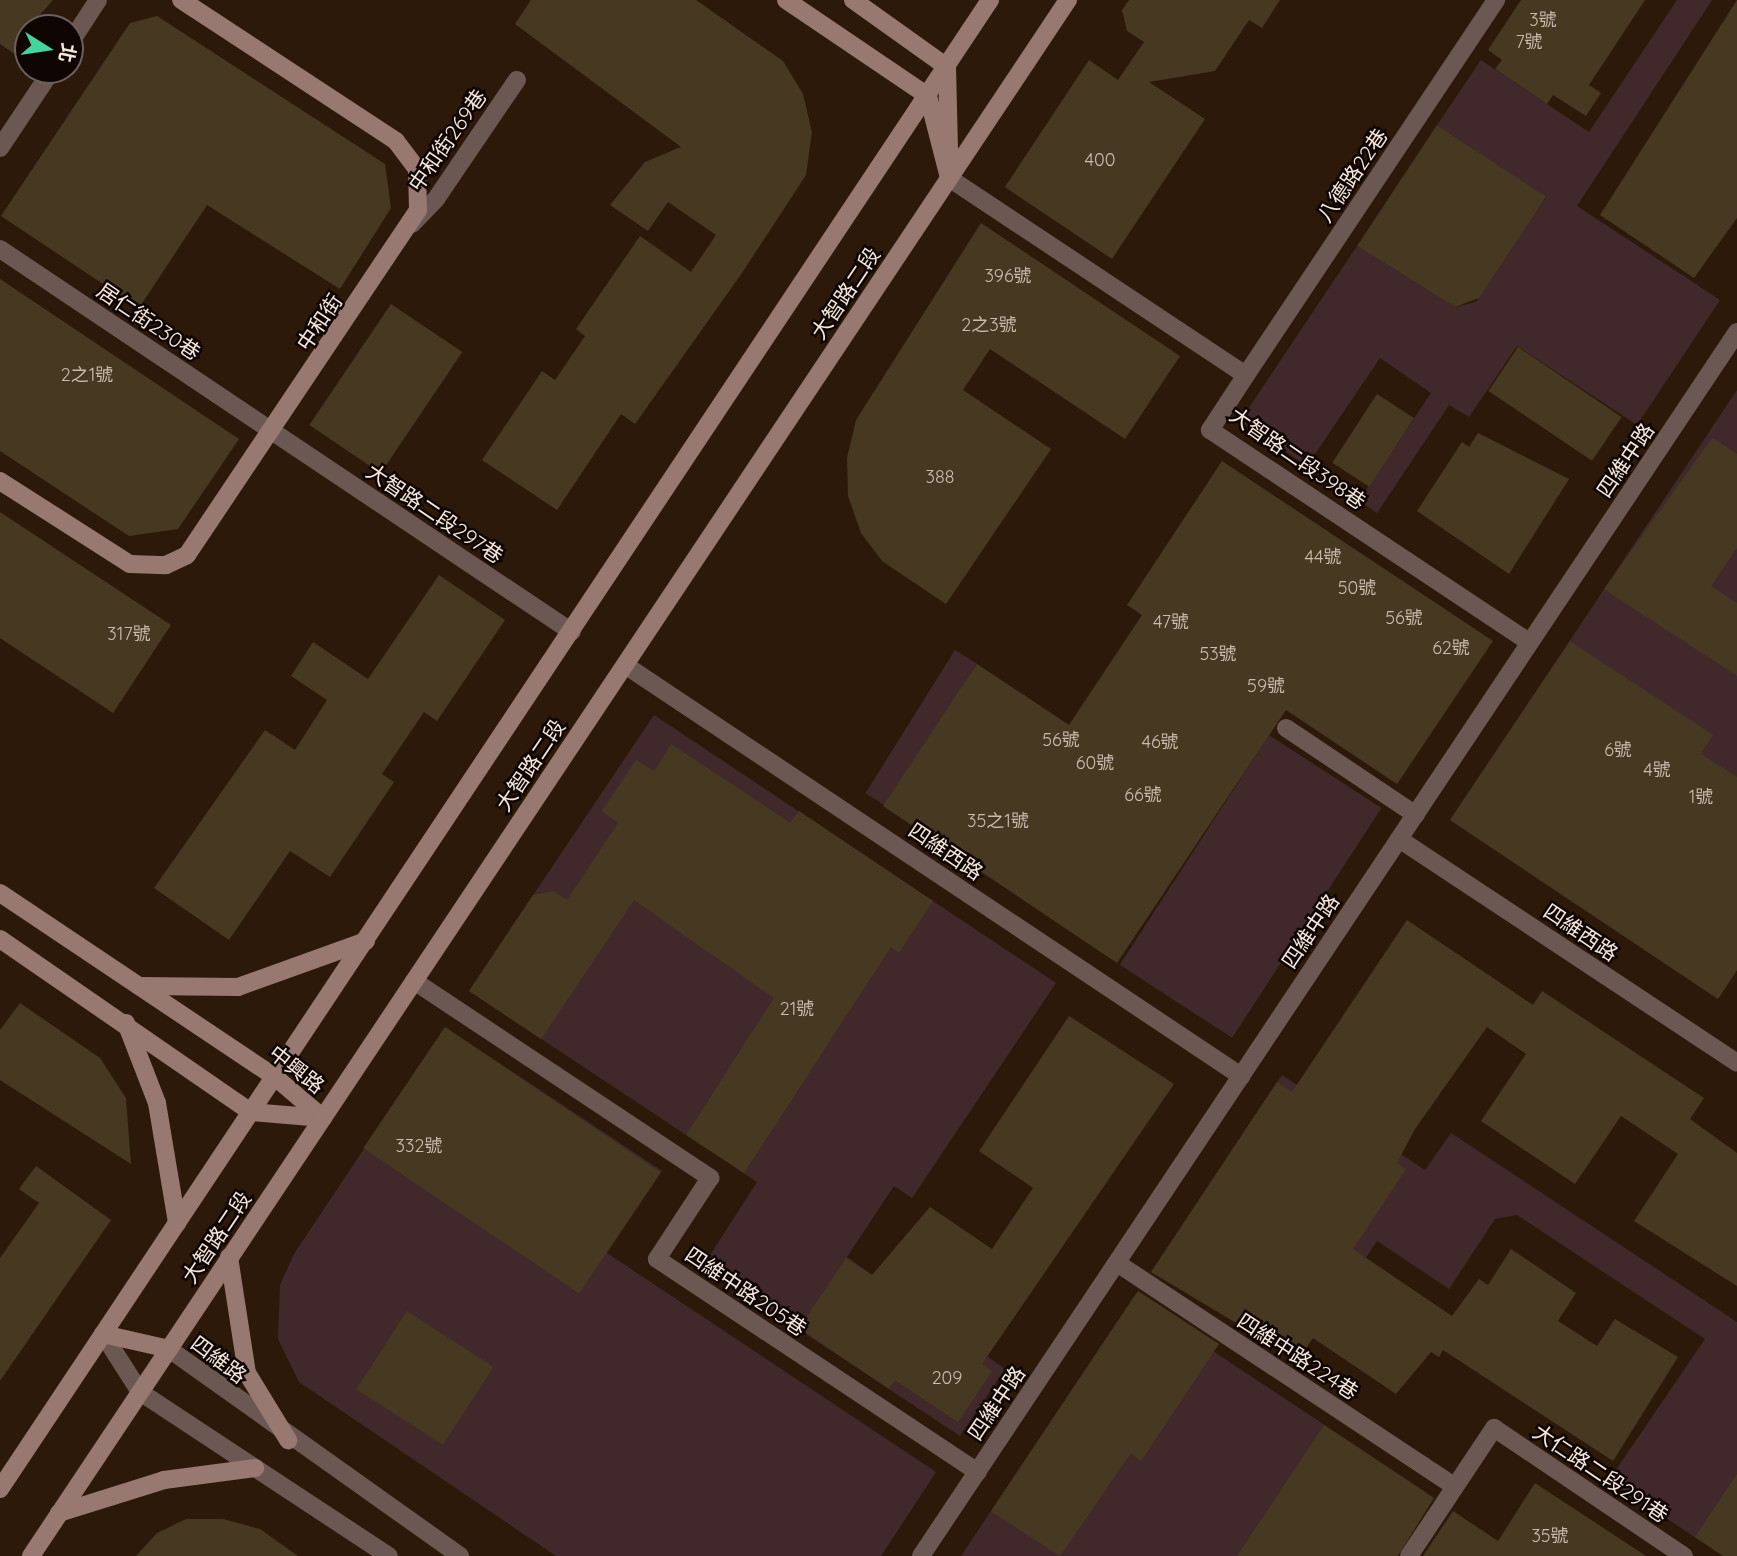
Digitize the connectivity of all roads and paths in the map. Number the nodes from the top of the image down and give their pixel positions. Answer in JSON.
{"nodes":[{"id":1,"x":98,"y":0,"type":"edge"},
{"id":2,"x":181,"y":0,"type":"edge"},
{"id":3,"x":786,"y":0,"type":"edge"},
{"id":4,"x":853,"y":0,"type":"edge"},
{"id":5,"x":990,"y":0,"type":"edge"},
{"id":6,"x":1068,"y":0,"type":"edge"},
{"id":7,"x":1496,"y":0,"type":"edge"},
{"id":8,"x":84,"y":22,"type":"edge"},
{"id":9,"x":947,"y":67,"type":"junction"},
{"id":10,"x":517,"y":80,"type":"dead end"},
{"id":11,"x":43,"y":84,"type":"edge"},
{"id":12,"x":928,"y":96,"type":"junction"},
{"id":13,"x":0,"y":148,"type":"edge"},
{"id":14,"x":949,"y":178,"type":"junction"},
{"id":15,"x":412,"y":224,"type":"junction"},
{"id":16,"x":0,"y":249,"type":"edge"},
{"id":17,"x":1737,"y":332,"type":"edge"},
{"id":18,"x":1246,"y":375,"type":"junction"},
{"id":19,"x":273,"y":432,"type":"junction"},
{"id":20,"x":0,"y":481,"type":"edge"},
{"id":21,"x":572,"y":632,"type":"junction"},
{"id":22,"x":1530,"y":643,"type":"junction"},
{"id":23,"x":625,"y":665,"type":"junction"},
{"id":24,"x":1286,"y":728,"type":"dead end"},
{"id":25,"x":1416,"y":814,"type":"junction"},
{"id":26,"x":1399,"y":839,"type":"junction"},
{"id":27,"x":0,"y":893,"type":"edge"},
{"id":28,"x":0,"y":939,"type":"edge"},
{"id":29,"x":366,"y":941,"type":"junction"},
{"id":30,"x":414,"y":981,"type":"junction"},
{"id":31,"x":139,"y":986,"type":"junction"},
{"id":32,"x":126,"y":1023,"type":"junction"},
{"id":33,"x":1737,"y":1063,"type":"edge"},
{"id":34,"x":1241,"y":1076,"type":"junction"},
{"id":35,"x":275,"y":1077,"type":"junction"},
{"id":36,"x":251,"y":1112,"type":"junction"},
{"id":37,"x":323,"y":1118,"type":"junction"},
{"id":38,"x":177,"y":1223,"type":"junction"},
{"id":39,"x":229,"y":1257,"type":"junction"},
{"id":40,"x":1116,"y":1264,"type":"junction"},
{"id":41,"x":103,"y":1334,"type":"junction"},
{"id":42,"x":169,"y":1349,"type":"junction"},
{"id":43,"x":140,"y":1392,"type":"junction"},
{"id":44,"x":288,"y":1440,"type":"junction"},
{"id":45,"x":256,"y":1468,"type":"junction"},
{"id":46,"x":978,"y":1472,"type":"junction"},
{"id":47,"x":1455,"y":1487,"type":"junction"},
{"id":48,"x":0,"y":1489,"type":"edge"},
{"id":49,"x":60,"y":1513,"type":"junction"},
{"id":50,"x":431,"y":1536,"type":"junction"},
{"id":51,"x":31,"y":1556,"type":"edge"},
{"id":52,"x":389,"y":1556,"type":"edge"},
{"id":53,"x":434,"y":1556,"type":"edge"},
{"id":54,"x":460,"y":1556,"type":"edge"},
{"id":55,"x":921,"y":1556,"type":"edge"},
{"id":56,"x":1409,"y":1556,"type":"edge"},
{"id":57,"x":1684,"y":1556,"type":"edge"}],
"edges":[{"from":1,"to":8,"type":"street"},
{"from":2,"to":15,"type":"street","name":"中和街"},
{"from":3,"to":12,"type":"street"},
{"from":4,"to":9,"type":"street"},
{"from":5,"to":9,"type":"street","name":"大智路二段"},
{"from":6,"to":14,"type":"street","name":"大智路二段"},
{"from":7,"to":18,"type":"street","name":"八德路22巷"},
{"from":9,"to":12,"type":"street","name":"大智路二段"},
{"from":9,"to":14,"type":"street"},
{"from":10,"to":15,"type":"street","name":"中和街269巷"},
{"from":11,"to":13,"type":"street"},
{"from":12,"to":14,"type":"street"},
{"from":12,"to":21,"type":"street","name":"大智路二段"},
{"from":14,"to":18,"type":"street","name":"大智路二段398巷"},
{"from":14,"to":23,"type":"street","name":"大智路二段"},
{"from":15,"to":19,"type":"street","name":"中和街"},
{"from":16,"to":19,"type":"street","name":"居仁街230巷"},
{"from":17,"to":22,"type":"street","name":"四維中路"},
{"from":18,"to":22,"type":"street","name":"大智路二段398巷"},
{"from":19,"to":20,"type":"street","name":"中和街"},
{"from":19,"to":21,"type":"street","name":"大智路二段297巷"},
{"from":21,"to":29,"type":"street","name":"大智路二段"},
{"from":22,"to":25,"type":"street","name":"四維中路"},
{"from":23,"to":30,"type":"street","name":"大智路二段"},
{"from":23,"to":34,"type":"street","name":"四維西路"},
{"from":24,"to":25,"type":"street"},
{"from":25,"to":26,"type":"street","name":"四維中路"},
{"from":26,"to":33,"type":"street","name":"四維西路"},
{"from":26,"to":34,"type":"street","name":"四維中路"},
{"from":27,"to":31,"type":"street","name":"中興路"},
{"from":28,"to":32,"type":"street"},
{"from":29,"to":31,"type":"street"},
{"from":29,"to":35,"type":"street","name":"大智路二段"},
{"from":30,"to":37,"type":"street","name":"大智路二段"},
{"from":30,"to":46,"type":"street","name":"四維中路205巷"},
{"from":31,"to":35,"type":"street","name":"中興路"},
{"from":32,"to":36,"type":"street"},
{"from":32,"to":38,"type":"street"},
{"from":34,"to":40,"type":"street","name":"四維中路"},
{"from":35,"to":36,"type":"street","name":"大智路二段"},
{"from":35,"to":37,"type":"street","name":"中興路"},
{"from":36,"to":37,"type":"street","name":"中興路"},
{"from":36,"to":38,"type":"street","name":"大智路二段"},
{"from":37,"to":39,"type":"street","name":"大智路二段"},
{"from":38,"to":41,"type":"street","name":"大智路二段"},
{"from":39,"to":42,"type":"street","name":"大智路二段"},
{"from":39,"to":44,"type":"street"},
{"from":40,"to":46,"type":"street","name":"四維中路"},
{"from":40,"to":47,"type":"street","name":"四維中路224巷"},
{"from":41,"to":42,"type":"street","name":"四維路"},
{"from":41,"to":43,"type":"street"},
{"from":41,"to":48,"type":"street","name":"大智路二段"},
{"from":42,"to":43,"type":"street","name":"大智路二段"},
{"from":42,"to":44,"type":"street","name":"四維路"},
{"from":43,"to":45,"type":"street"},
{"from":43,"to":49,"type":"street","name":"大智路二段"},
{"from":44,"to":50,"type":"street","name":"四維路"},
{"from":45,"to":49,"type":"street"},
{"from":45,"to":52,"type":"street"},
{"from":46,"to":55,"type":"street","name":"四維中路"},
{"from":47,"to":56,"type":"street"},
{"from":47,"to":57,"type":"street","name":"大仁路二段291巷"},
{"from":49,"to":51,"type":"street","name":"大智路二段"},
{"from":50,"to":53,"type":"street"},
{"from":50,"to":54,"type":"street","name":"四維路"}]}
